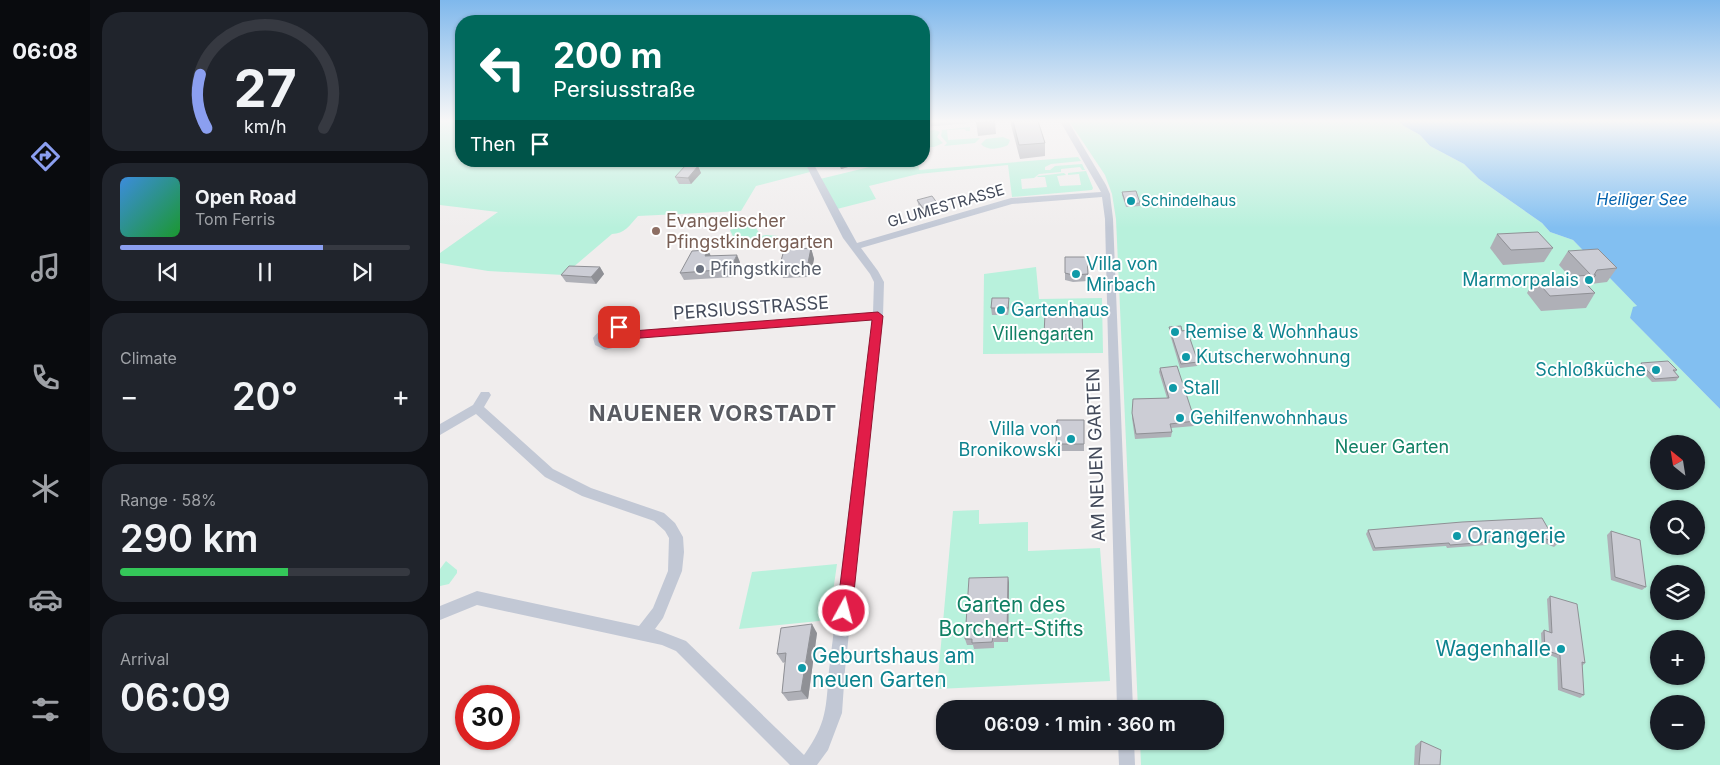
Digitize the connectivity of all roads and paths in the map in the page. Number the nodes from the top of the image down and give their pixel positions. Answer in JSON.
{"nodes":[{"id":1,"x":1085,"y":157,"type":"edge"},
{"id":2,"x":811,"y":167,"type":"edge"},
{"id":3,"x":1106,"y":194,"type":"junction"},
{"id":4,"x":855,"y":247,"type":"junction"},
{"id":5,"x":878,"y":316,"type":"junction"},
{"id":6,"x":628,"y":335,"type":"dead end"},
{"id":7,"x":484,"y":395,"type":"dead end"},
{"id":8,"x":477,"y":408,"type":"junction"},
{"id":9,"x":440,"y":430,"type":"edge"},
{"id":10,"x":440,"y":613,"type":"edge"},
{"id":11,"x":643,"y":633,"type":"junction"},
{"id":12,"x":1125,"y":700,"type":"edge"},
{"id":13,"x":1126,"y":750,"type":"edge"},
{"id":14,"x":802,"y":765,"type":"edge"},
{"id":15,"x":807,"y":765,"type":"edge"},
{"id":16,"x":1127,"y":765,"type":"edge"}],
"edges":[{"from":1,"to":3,"type":"street","name":"AM NEUEN GARTEN"},
{"from":2,"to":4,"type":"street"},
{"from":3,"to":4,"type":"street","name":"GLUMESTRASSE"},
{"from":3,"to":12,"type":"street","name":"AM NEUEN GARTEN"},
{"from":4,"to":5,"type":"street"},
{"from":5,"to":6,"type":"street","name":"PERSIUSSTRASSE"},
{"from":5,"to":15,"type":"street"},
{"from":7,"to":8,"type":"street"},
{"from":8,"to":9,"type":"street"},
{"from":8,"to":11,"type":"street"},
{"from":10,"to":11,"type":"street"},
{"from":11,"to":14,"type":"street"},
{"from":13,"to":16,"type":"street"}]}
